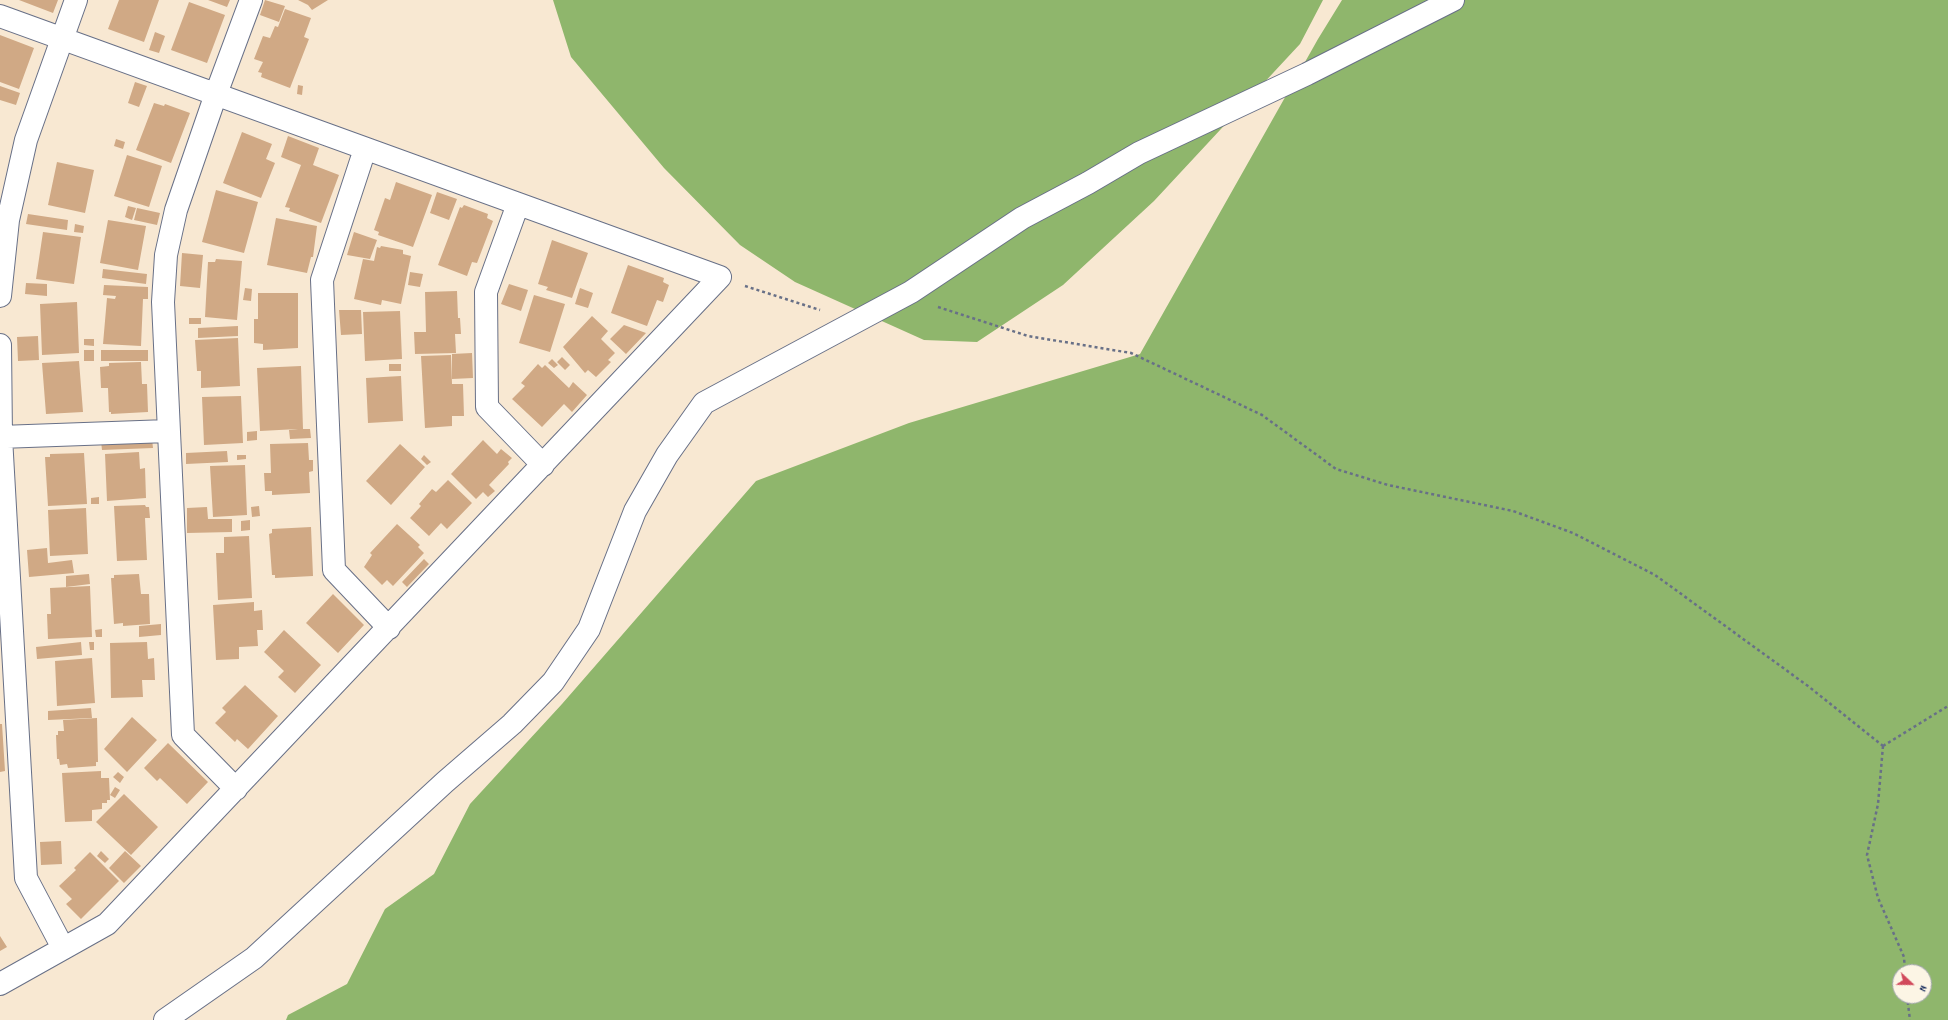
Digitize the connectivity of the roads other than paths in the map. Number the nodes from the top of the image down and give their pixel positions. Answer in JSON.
{"nodes":[{"id":1,"x":76,"y":0,"type":"edge"},
{"id":2,"x":251,"y":0,"type":"edge"},
{"id":3,"x":1453,"y":0,"type":"edge"},
{"id":4,"x":0,"y":16,"type":"edge"},
{"id":5,"x":62,"y":39,"type":"junction"},
{"id":6,"x":216,"y":94,"type":"junction"},
{"id":7,"x":365,"y":149,"type":"junction"},
{"id":8,"x":518,"y":204,"type":"junction"},
{"id":9,"x":0,"y":296,"type":"edge"},
{"id":10,"x":0,"y":345,"type":"edge"},
{"id":11,"x":168,"y":431,"type":"junction"},
{"id":12,"x":0,"y":437,"type":"edge"},
{"id":13,"x":542,"y":466,"type":"junction"},
{"id":14,"x":389,"y":628,"type":"junction"},
{"id":15,"x":236,"y":789,"type":"junction"},
{"id":16,"x":63,"y":948,"type":"junction"},
{"id":17,"x":0,"y":984,"type":"edge"},
{"id":18,"x":165,"y":1020,"type":"edge"}],
"edges":[{"from":1,"to":5,"type":"street"},
{"from":2,"to":6,"type":"street"},
{"from":3,"to":18,"type":"street"},
{"from":4,"to":5,"type":"street"},
{"from":5,"to":6,"type":"street"},
{"from":5,"to":9,"type":"street"},
{"from":6,"to":7,"type":"street"},
{"from":6,"to":11,"type":"street"},
{"from":7,"to":8,"type":"street"},
{"from":7,"to":14,"type":"street"},
{"from":8,"to":13,"type":"street"},
{"from":8,"to":13,"type":"street"},
{"from":10,"to":12,"type":"street"},
{"from":11,"to":12,"type":"street"},
{"from":11,"to":15,"type":"street"},
{"from":12,"to":16,"type":"street"},
{"from":13,"to":14,"type":"street"},
{"from":14,"to":15,"type":"street"},
{"from":15,"to":16,"type":"street"},
{"from":16,"to":17,"type":"street"}]}
